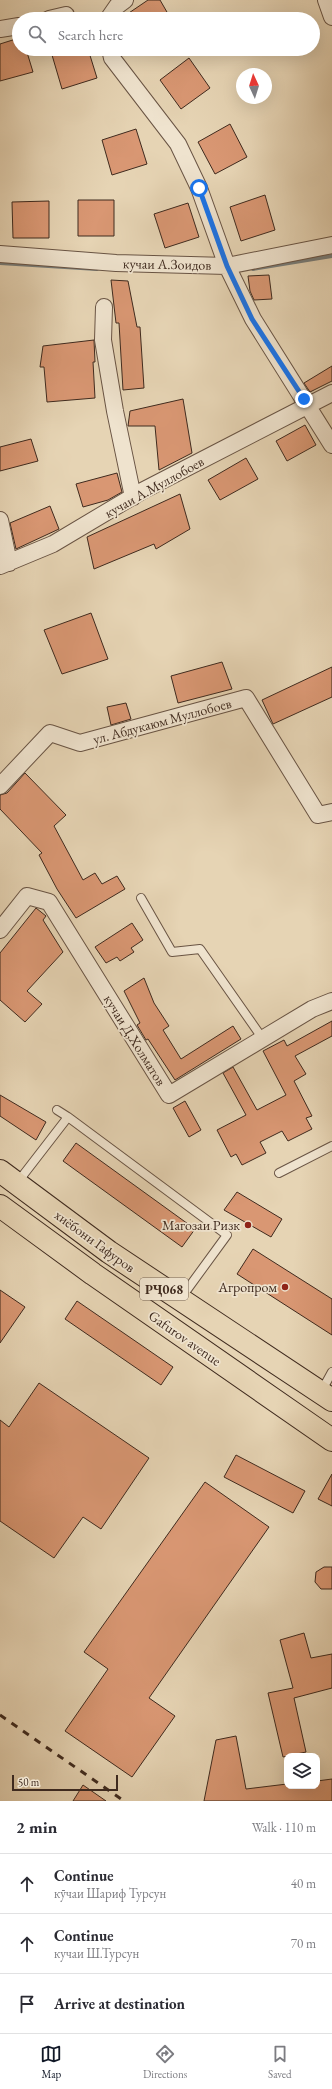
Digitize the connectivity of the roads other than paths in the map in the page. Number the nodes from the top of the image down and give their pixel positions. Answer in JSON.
{"nodes":[{"id":1,"x":125,"y":0,"type":"edge"},
{"id":2,"x":326,"y":0,"type":"edge"},
{"id":3,"x":113,"y":12,"type":"edge"},
{"id":4,"x":332,"y":17,"type":"edge"},
{"id":5,"x":12,"y":27,"type":"edge"},
{"id":6,"x":0,"y":29,"type":"edge"},
{"id":7,"x":112,"y":56,"type":"edge"},
{"id":8,"x":332,"y":245,"type":"edge"},
{"id":9,"x":0,"y":254,"type":"edge"},
{"id":10,"x":229,"y":270,"type":"junction"},
{"id":11,"x":104,"y":307,"type":"dead end"},
{"id":12,"x":332,"y":393,"type":"edge"},
{"id":13,"x":308,"y":406,"type":"junction"},
{"id":14,"x":332,"y":445,"type":"edge"},
{"id":15,"x":133,"y":497,"type":"junction"},
{"id":16,"x":0,"y":520,"type":"edge"},
{"id":17,"x":4,"y":565,"type":"edge"},
{"id":18,"x":0,"y":786,"type":"edge"},
{"id":19,"x":332,"y":812,"type":"edge"},
{"id":20,"x":141,"y":898,"type":"dead end"},
{"id":21,"x":0,"y":930,"type":"edge"},
{"id":22,"x":332,"y":1001,"type":"edge"},
{"id":23,"x":263,"y":1038,"type":"junction"},
{"id":24,"x":57,"y":1110,"type":"dead end"},
{"id":25,"x":68,"y":1117,"type":"junction"},
{"id":26,"x":332,"y":1146,"type":"edge"},
{"id":27,"x":279,"y":1173,"type":"dead end"},
{"id":28,"x":8,"y":1178,"type":"edge"},
{"id":29,"x":0,"y":1206,"type":"edge"},
{"id":30,"x":109,"y":1252,"type":"junction"},
{"id":31,"x":93,"y":1274,"type":"junction"},
{"id":32,"x":180,"y":1300,"type":"junction"},
{"id":33,"x":332,"y":1372,"type":"edge"},
{"id":34,"x":326,"y":1397,"type":"edge"},
{"id":35,"x":332,"y":1440,"type":"edge"}],
"edges":[{"from":1,"to":3,"type":"street"},
{"from":2,"to":4,"type":"street"},
{"from":5,"to":6,"type":"street"},
{"from":7,"to":10,"type":"street"},
{"from":8,"to":10,"type":"street","name":"кучаи А.Зоидов"},
{"from":9,"to":10,"type":"street","name":"кучаи А.Зоидов"},
{"from":10,"to":13,"type":"street"},
{"from":11,"to":15,"type":"street"},
{"from":12,"to":13,"type":"street","name":"кучаи А.Муллобоев"},
{"from":13,"to":14,"type":"street"},
{"from":13,"to":15,"type":"street","name":"кучаи А.Муллобоев"},
{"from":15,"to":17,"type":"street","name":"кучаи А.Муллобоев"},
{"from":16,"to":17,"type":"street"},
{"from":18,"to":19,"type":"street","name":"ул. Абдукаюм Муллобоев"},
{"from":20,"to":23,"type":"lane"},
{"from":21,"to":23,"type":"street","name":"кучаи Д,Холматов"},
{"from":22,"to":23,"type":"street","name":"кучаи Д,Холматов"},
{"from":24,"to":25,"type":"lane"},
{"from":25,"to":28,"type":"lane"},
{"from":25,"to":32,"type":"lane"},
{"from":26,"to":27,"type":"lane"},
{"from":28,"to":30,"type":"highway","name":"хиёбони Гафуров","number":"РҶ068"},
{"from":29,"to":31,"type":"highway","name":"Gafurov avenue","number":"РҶ068"},
{"from":30,"to":31,"type":"highway"},
{"from":30,"to":32,"type":"highway","name":"хиёбони Гафуров","number":"РҶ068"},
{"from":31,"to":35,"type":"highway","name":"Gafurov avenue","number":"РҶ068"},
{"from":32,"to":34,"type":"highway","name":"хиёбони Гафуров","number":"РҶ068"},
{"from":33,"to":34,"type":"lane"}]}
